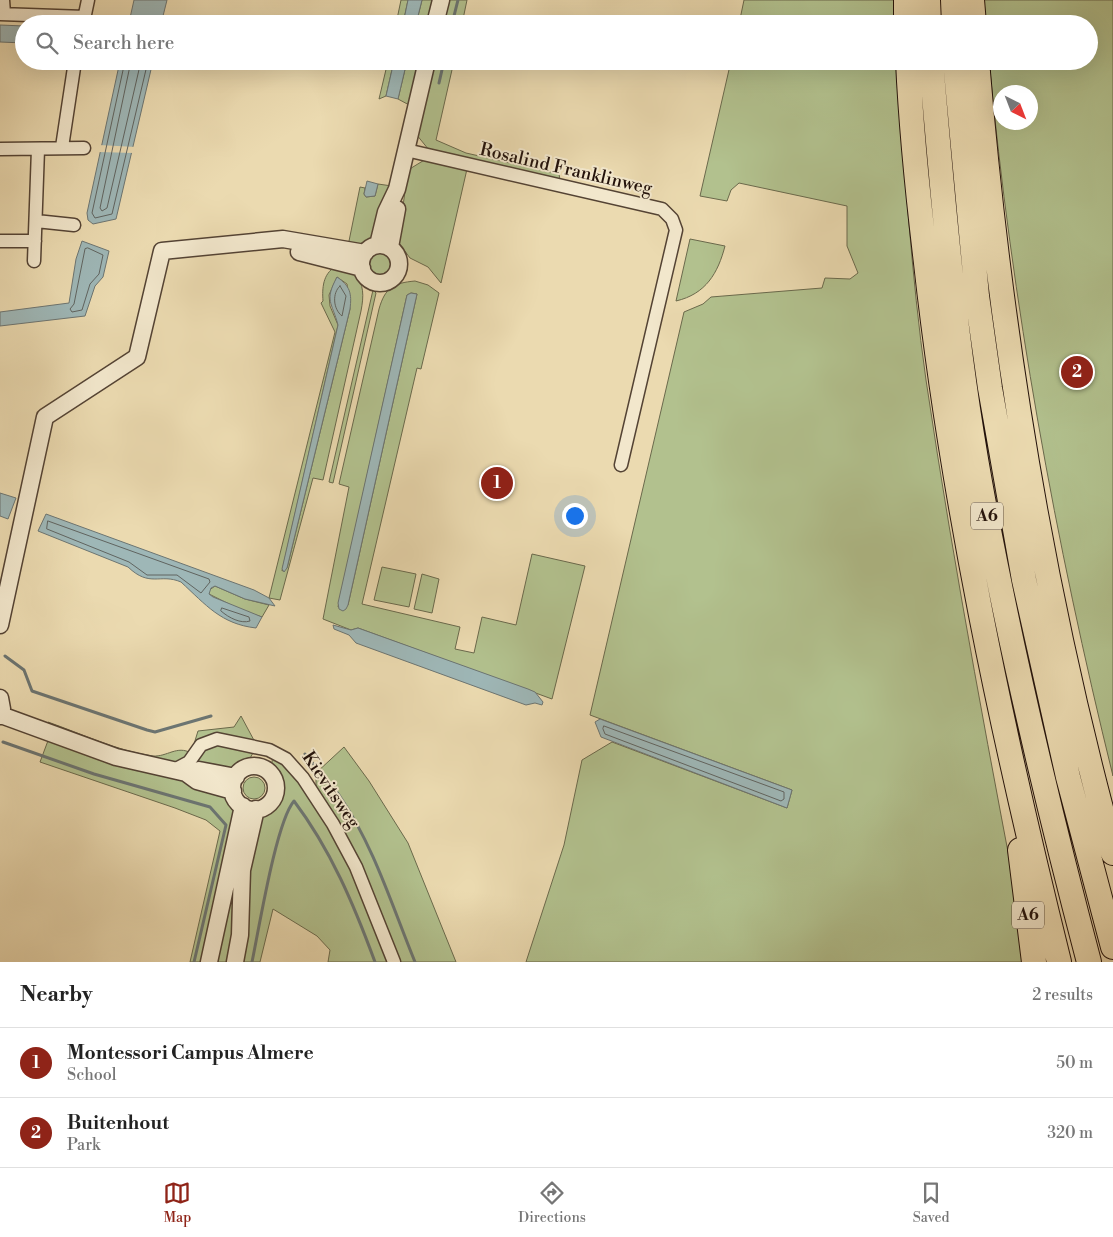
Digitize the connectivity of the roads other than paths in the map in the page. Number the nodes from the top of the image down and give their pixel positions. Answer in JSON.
{"nodes":[{"id":1,"x":3,"y":0,"type":"edge"},
{"id":2,"x":88,"y":0,"type":"edge"},
{"id":3,"x":441,"y":0,"type":"edge"},
{"id":4,"x":906,"y":0,"type":"edge"},
{"id":5,"x":928,"y":0,"type":"edge"},
{"id":6,"x":953,"y":0,"type":"edge"},
{"id":7,"x":972,"y":0,"type":"edge"},
{"id":8,"x":2,"y":14,"type":"edge"},
{"id":9,"x":16,"y":15,"type":"edge"},
{"id":10,"x":85,"y":15,"type":"edge"},
{"id":11,"x":437,"y":15,"type":"edge"},
{"id":12,"x":906,"y":15,"type":"edge"},
{"id":13,"x":929,"y":15,"type":"edge"},
{"id":14,"x":954,"y":15,"type":"edge"},
{"id":15,"x":973,"y":15,"type":"edge"},
{"id":16,"x":74,"y":70,"type":"edge"},
{"id":17,"x":425,"y":70,"type":"edge"},
{"id":18,"x":909,"y":70,"type":"edge"},
{"id":19,"x":932,"y":70,"type":"edge"},
{"id":20,"x":956,"y":70,"type":"edge"},
{"id":21,"x":978,"y":70,"type":"edge"},
{"id":22,"x":62,"y":147,"type":"junction"},
{"id":23,"x":84,"y":148,"type":"dead end"},
{"id":24,"x":0,"y":149,"type":"edge"},
{"id":25,"x":38,"y":150,"type":"junction"},
{"id":26,"x":406,"y":150,"type":"junction"},
{"id":27,"x":36,"y":220,"type":"junction"},
{"id":28,"x":74,"y":225,"type":"dead end"},
{"id":29,"x":0,"y":241,"type":"edge"},
{"id":30,"x":35,"y":241,"type":"junction"},
{"id":31,"x":34,"y":261,"type":"dead end"},
{"id":32,"x":621,"y":465,"type":"dead end"},
{"id":33,"x":0,"y":625,"type":"edge"},
{"id":34,"x":0,"y":698,"type":"edge"},
{"id":35,"x":0,"y":715,"type":"edge"},
{"id":36,"x":180,"y":771,"type":"junction"},
{"id":37,"x":1015,"y":774,"type":"junction"},
{"id":38,"x":234,"y":784,"type":"junction"},
{"id":39,"x":1099,"y":803,"type":"junction"},
{"id":40,"x":250,"y":808,"type":"junction"},
{"id":41,"x":1113,"y":836,"type":"edge"},
{"id":42,"x":1113,"y":853,"type":"edge"},
{"id":43,"x":1113,"y":947,"type":"edge"},
{"id":44,"x":209,"y":962,"type":"edge"},
{"id":45,"x":235,"y":962,"type":"edge"},
{"id":46,"x":394,"y":962,"type":"edge"},
{"id":47,"x":1034,"y":962,"type":"edge"},
{"id":48,"x":1059,"y":962,"type":"edge"},
{"id":49,"x":1089,"y":962,"type":"edge"}],
"edges":[{"from":1,"to":8,"type":"street"},
{"from":2,"to":10,"type":"street"},
{"from":3,"to":11,"type":"street"},
{"from":4,"to":12,"type":"highway"},
{"from":5,"to":13,"type":"highway"},
{"from":6,"to":14,"type":"highway"},
{"from":7,"to":15,"type":"highway"},
{"from":8,"to":9,"type":"street"},
{"from":16,"to":22,"type":"street"},
{"from":17,"to":26,"type":"street"},
{"from":18,"to":37,"type":"highway","number":"A6"},
{"from":19,"to":49,"type":"highway","number":"A6"},
{"from":20,"to":43,"type":"highway","number":"A6"},
{"from":21,"to":39,"type":"highway"},
{"from":22,"to":23,"type":"street"},
{"from":22,"to":25,"type":"street"},
{"from":24,"to":25,"type":"street"},
{"from":25,"to":27,"type":"street"},
{"from":26,"to":32,"type":"street","name":"Rosalind Franklinweg"},
{"from":26,"to":33,"type":"street"},
{"from":27,"to":28,"type":"street"},
{"from":27,"to":30,"type":"street"},
{"from":29,"to":30,"type":"street"},
{"from":30,"to":31,"type":"street"},
{"from":34,"to":35,"type":"street"},
{"from":35,"to":36,"type":"street"},
{"from":36,"to":38,"type":"street"},
{"from":36,"to":46,"type":"street","name":"Kievitsweg"},
{"from":37,"to":47,"type":"highway","number":"A6"},
{"from":37,"to":48,"type":"highway","number":"A6"},
{"from":38,"to":40,"type":"street"},
{"from":38,"to":40,"type":"street"},
{"from":39,"to":41,"type":"highway"},
{"from":39,"to":42,"type":"highway"},
{"from":40,"to":44,"type":"street"},
{"from":40,"to":45,"type":"street"}]}
